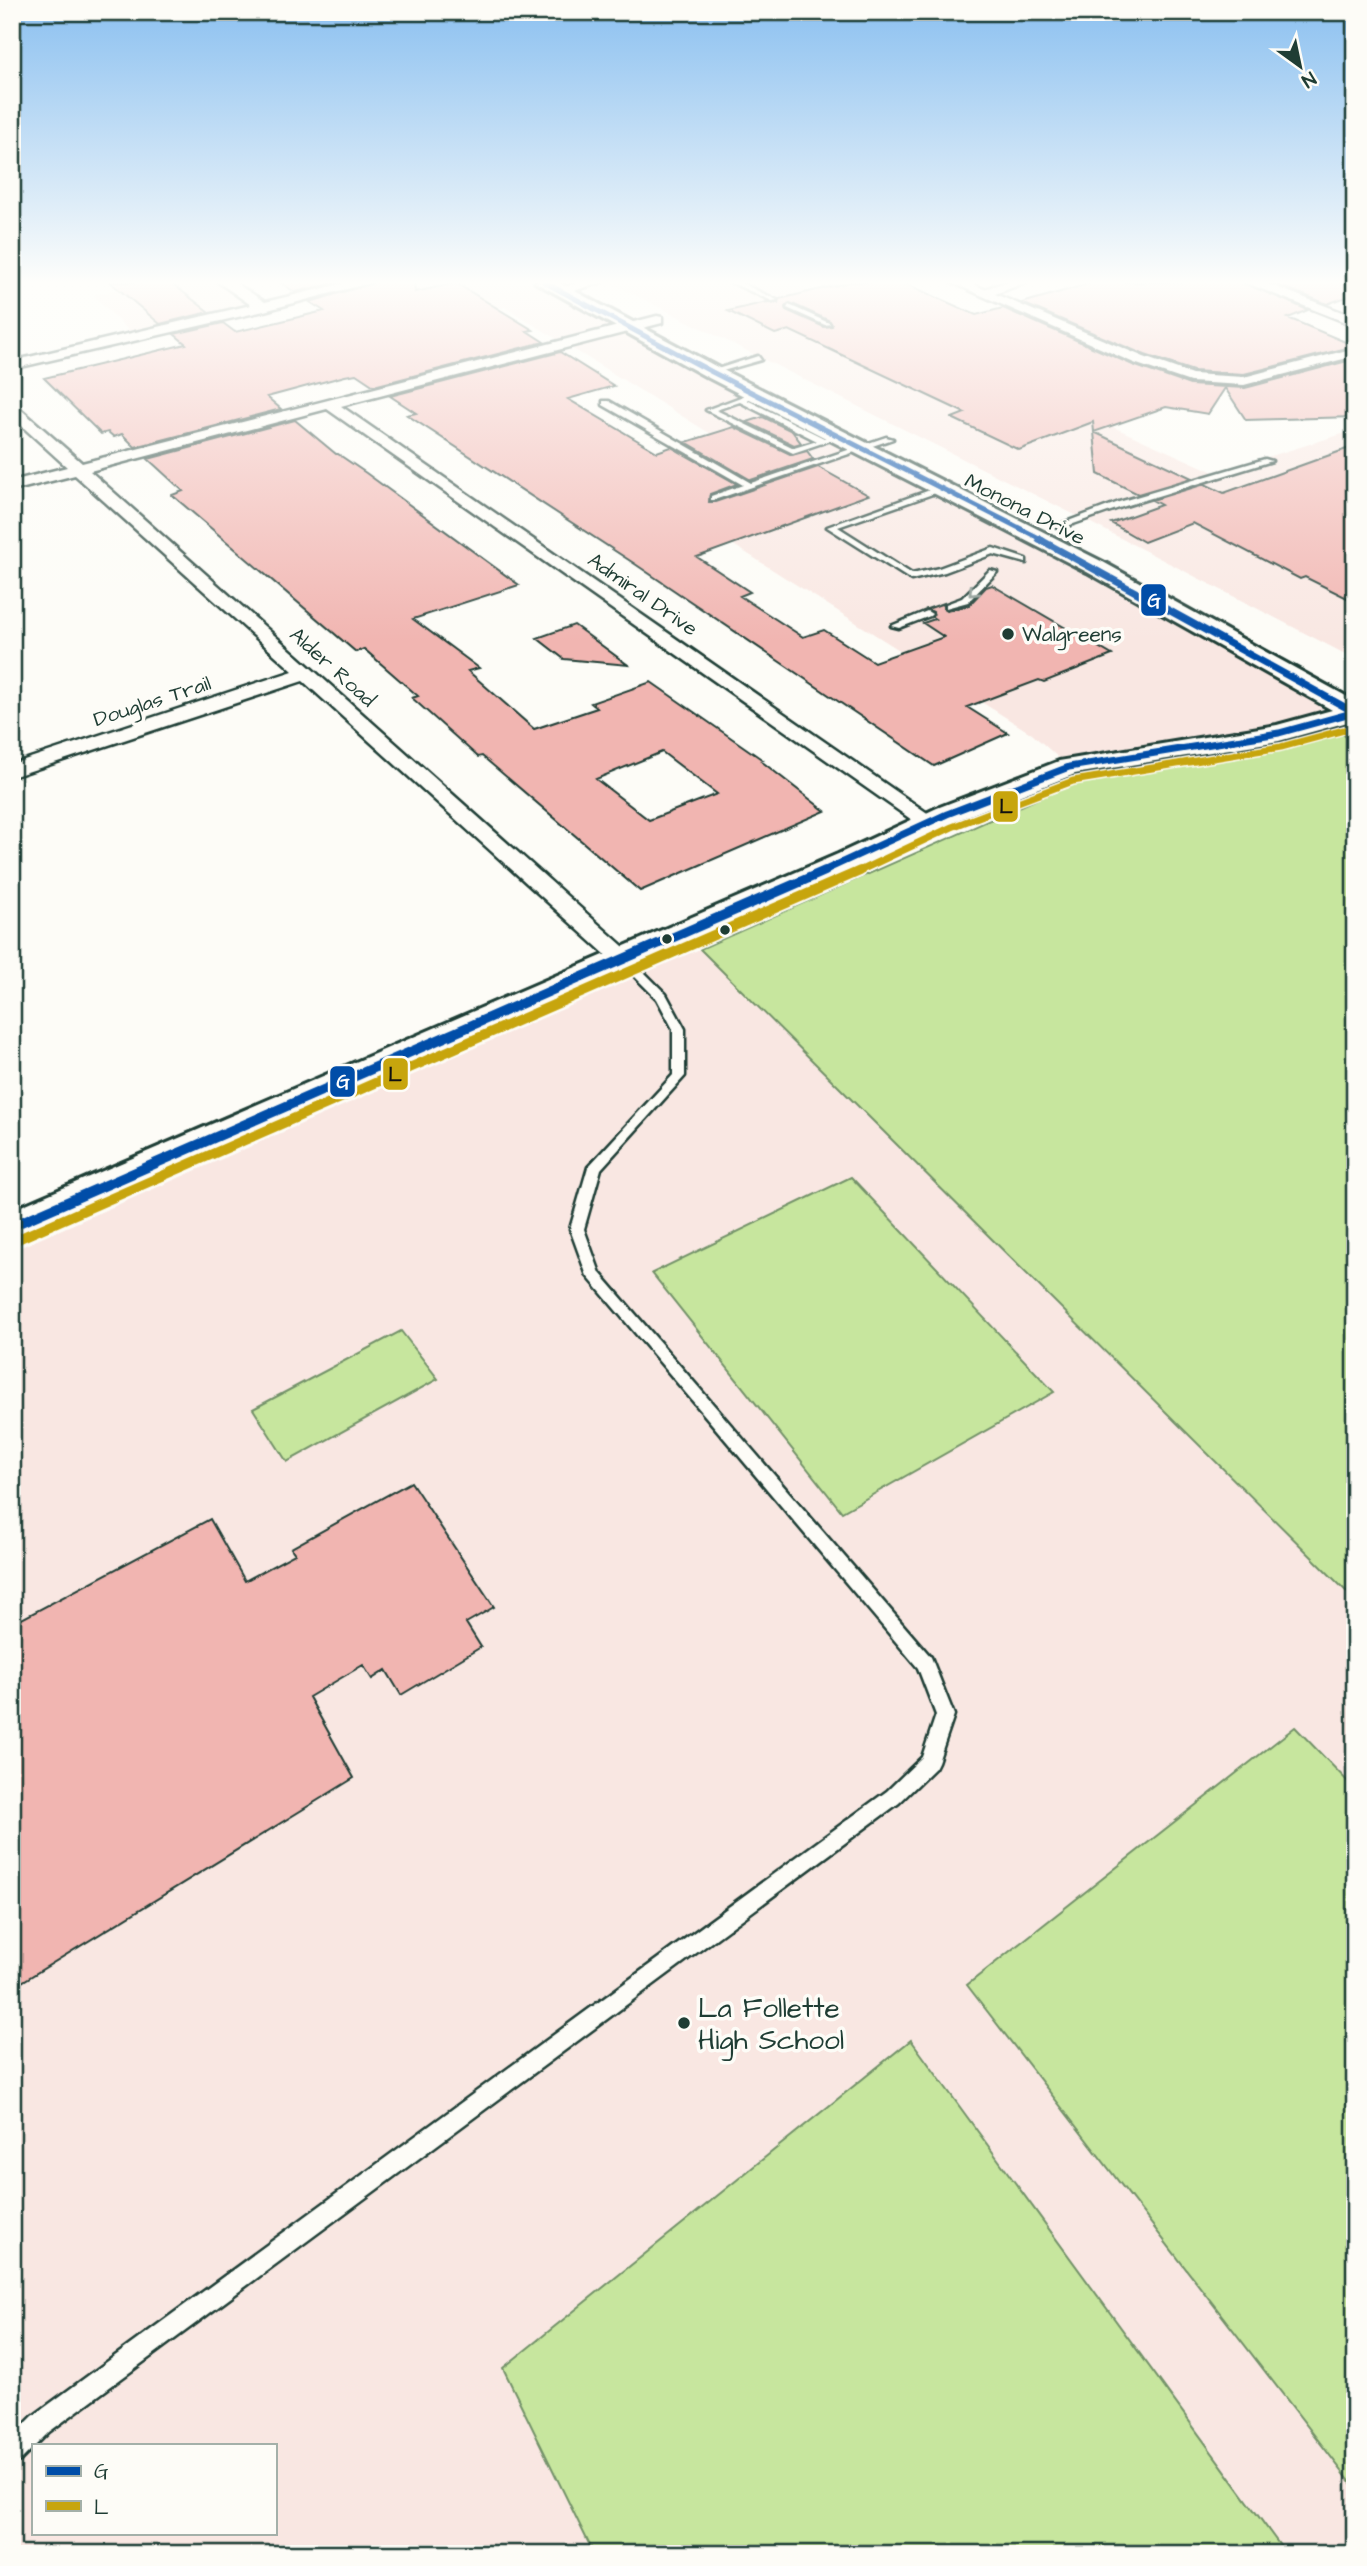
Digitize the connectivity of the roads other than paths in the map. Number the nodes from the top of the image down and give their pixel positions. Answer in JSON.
{"nodes":[{"id":1,"x":338,"y":402,"type":"edge"},
{"id":2,"x":735,"y":402,"type":"edge"},
{"id":3,"x":758,"y":402,"type":"edge"},
{"id":4,"x":823,"y":402,"type":"edge"},
{"id":5,"x":606,"y":403,"type":"dead end"},
{"id":6,"x":329,"y":404,"type":"junction"},
{"id":7,"x":12,"y":409,"type":"edge"},
{"id":8,"x":831,"y":439,"type":"junction"},
{"id":9,"x":889,"y":439,"type":"junction"},
{"id":10,"x":862,"y":448,"type":"junction"},
{"id":11,"x":1268,"y":461,"type":"dead end"},
{"id":12,"x":79,"y":469,"type":"junction"},
{"id":13,"x":12,"y":486,"type":"edge"},
{"id":14,"x":750,"y":486,"type":"junction"},
{"id":15,"x":941,"y":488,"type":"junction"},
{"id":16,"x":714,"y":498,"type":"dead end"},
{"id":17,"x":1059,"y":526,"type":"junction"},
{"id":18,"x":1126,"y":560,"type":"dead end"},
{"id":19,"x":1023,"y":561,"type":"dead end"},
{"id":20,"x":993,"y":572,"type":"dead end"},
{"id":21,"x":949,"y":606,"type":"dead end"},
{"id":22,"x":927,"y":614,"type":"dead end"},
{"id":23,"x":896,"y":626,"type":"dead end"},
{"id":24,"x":307,"y":673,"type":"junction"},
{"id":25,"x":1354,"y":712,"type":"edge"},
{"id":26,"x":12,"y":771,"type":"edge"},
{"id":27,"x":929,"y":823,"type":"junction"},
{"id":28,"x":624,"y":959,"type":"junction"},
{"id":29,"x":12,"y":1226,"type":"edge"},
{"id":30,"x":12,"y":2453,"type":"edge"}],
"edges":[{"from":1,"to":6,"type":"street"},
{"from":2,"to":8,"type":"lane"},
{"from":3,"to":8,"type":"street","name":"Monona Drive"},
{"from":4,"to":9,"type":"street","name":"Monona Drive"},
{"from":5,"to":14,"type":"lane"},
{"from":6,"to":12,"type":"street"},
{"from":6,"to":27,"type":"street","name":"Admiral Drive"},
{"from":7,"to":12,"type":"street","name":"Alder Road"},
{"from":8,"to":10,"type":"street","name":"Monona Drive"},
{"from":9,"to":10,"type":"lane"},
{"from":9,"to":17,"type":"street","name":"Monona Drive"},
{"from":10,"to":14,"type":"lane"},
{"from":10,"to":15,"type":"street","name":"Monona Drive"},
{"from":11,"to":17,"type":"lane"},
{"from":12,"to":13,"type":"street"},
{"from":12,"to":24,"type":"street","name":"Alder Road"},
{"from":14,"to":16,"type":"lane"},
{"from":15,"to":19,"type":"lane"},
{"from":15,"to":25,"type":"street","name":"Monona Drive"},
{"from":17,"to":18,"type":"street","name":"Monona Drive"},
{"from":20,"to":21,"type":"lane","one_way":true},
{"from":22,"to":23,"type":"lane"},
{"from":24,"to":26,"type":"street","name":"Douglas Trail"},
{"from":24,"to":28,"type":"street","name":"Alder Road"},
{"from":25,"to":27,"type":"street"},
{"from":27,"to":28,"type":"street"},
{"from":28,"to":29,"type":"street"},
{"from":28,"to":30,"type":"lane"}]}
